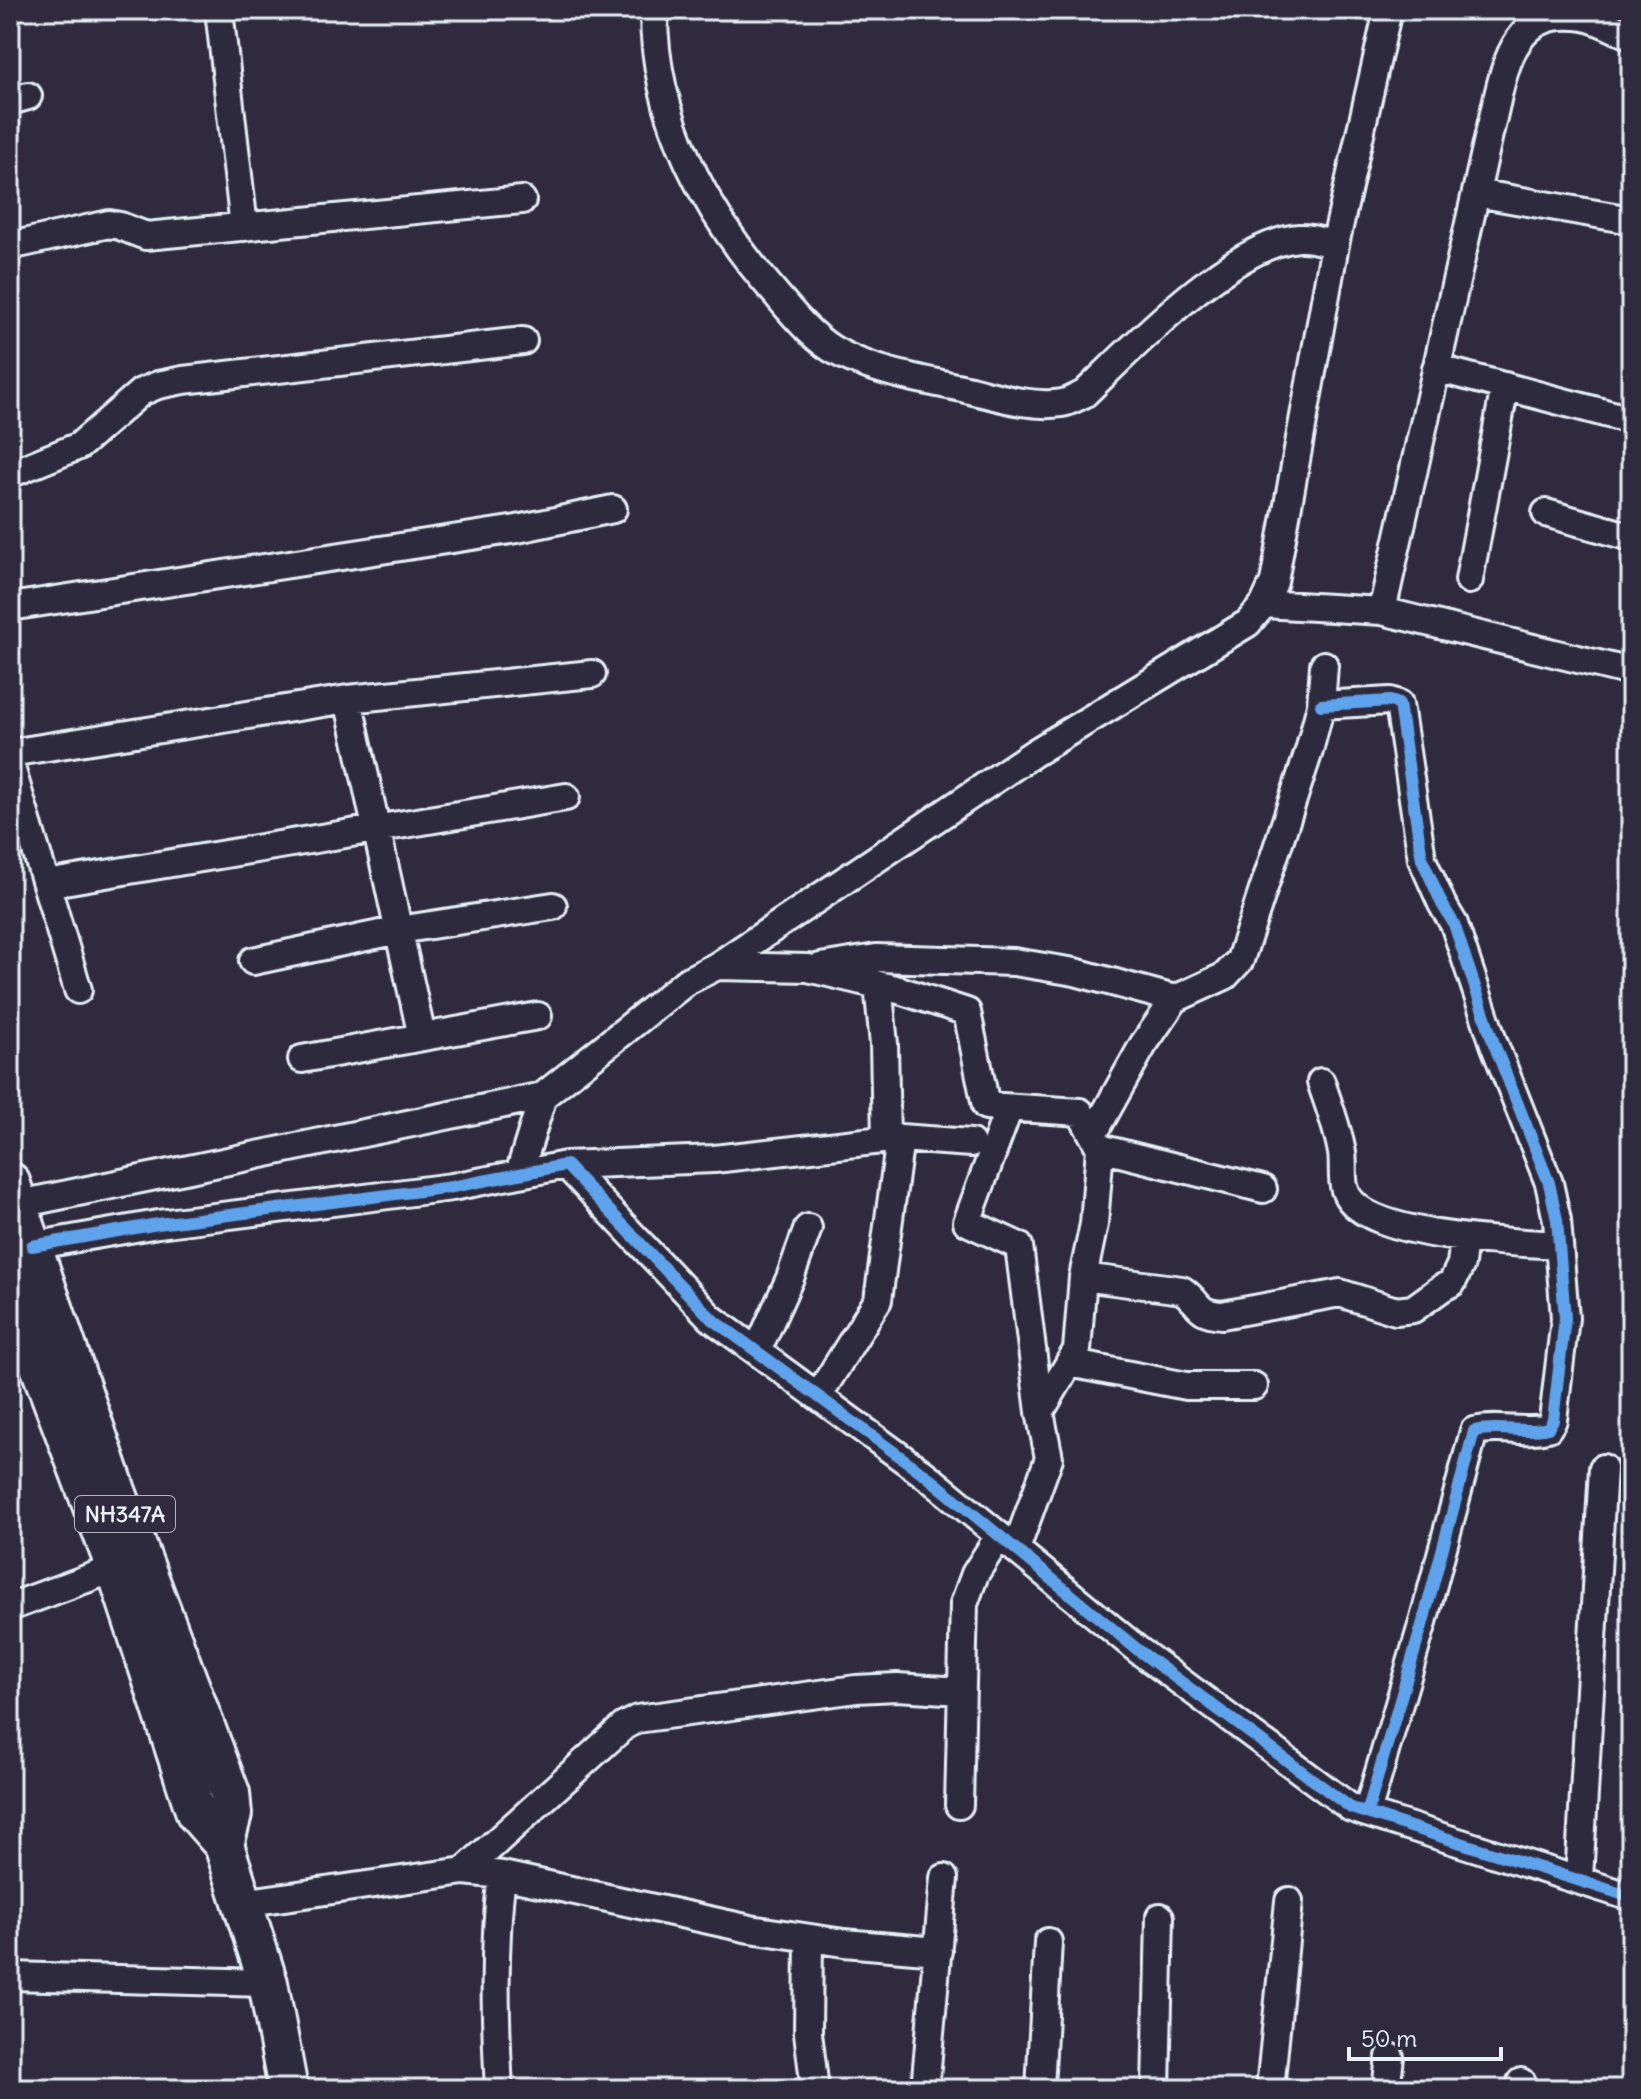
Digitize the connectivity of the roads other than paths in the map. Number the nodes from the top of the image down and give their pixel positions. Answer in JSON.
{"nodes":[{"id":1,"x":219,"y":10,"type":"edge"},
{"id":2,"x":654,"y":10,"type":"edge"},
{"id":3,"x":1388,"y":10,"type":"edge"},
{"id":4,"x":1631,"y":36,"type":"edge"},
{"id":5,"x":1476,"y":193,"type":"junction"},
{"id":6,"x":522,"y":200,"type":"dead end"},
{"id":7,"x":1631,"y":220,"type":"edge"},
{"id":8,"x":244,"y":227,"type":"junction"},
{"id":9,"x":1335,"y":245,"type":"junction"},
{"id":10,"x":10,"y":246,"type":"edge"},
{"id":11,"x":523,"y":341,"type":"dead end"},
{"id":12,"x":1436,"y":368,"type":"junction"},
{"id":13,"x":1505,"y":386,"type":"junction"},
{"id":14,"x":1631,"y":420,"type":"edge"},
{"id":15,"x":10,"y":474,"type":"edge"},
{"id":16,"x":613,"y":509,"type":"dead end"},
{"id":17,"x":1546,"y":513,"type":"dead end"},
{"id":18,"x":1631,"y":537,"type":"edge"},
{"id":19,"x":1469,"y":580,"type":"dead end"},
{"id":20,"x":1264,"y":604,"type":"junction"},
{"id":21,"x":10,"y":607,"type":"edge"},
{"id":22,"x":1382,"y":611,"type":"junction"},
{"id":23,"x":1324,"y":665,"type":"dead end"},
{"id":24,"x":1631,"y":672,"type":"edge"},
{"id":25,"x":592,"y":674,"type":"dead end"},
{"id":26,"x":348,"y":699,"type":"junction"},
{"id":27,"x":1321,"y":705,"type":"junction"},
{"id":28,"x":10,"y":753,"type":"edge"},
{"id":29,"x":10,"y":764,"type":"edge"},
{"id":30,"x":566,"y":797,"type":"dead end"},
{"id":31,"x":377,"y":828,"type":"junction"},
{"id":32,"x":46,"y":884,"type":"junction"},
{"id":33,"x":553,"y":906,"type":"dead end"},
{"id":34,"x":399,"y":930,"type":"junction"},
{"id":35,"x":253,"y":961,"type":"dead end"},
{"id":36,"x":717,"y":966,"type":"junction"},
{"id":37,"x":808,"y":968,"type":"junction"},
{"id":38,"x":878,"y":985,"type":"junction"},
{"id":39,"x":78,"y":990,"type":"dead end"},
{"id":40,"x":1175,"y":999,"type":"junction"},
{"id":41,"x":538,"y":1016,"type":"dead end"},
{"id":42,"x":422,"y":1037,"type":"junction"},
{"id":43,"x":302,"y":1059,"type":"dead end"},
{"id":44,"x":1321,"y":1082,"type":"dead end"},
{"id":45,"x":543,"y":1096,"type":"junction"},
{"id":46,"x":1009,"y":1108,"type":"junction"},
{"id":47,"x":893,"y":1139,"type":"junction"},
{"id":48,"x":1096,"y":1141,"type":"junction"},
{"id":49,"x":971,"y":1143,"type":"dead end"},
{"id":50,"x":566,"y":1165,"type":"junction"},
{"id":51,"x":519,"y":1174,"type":"junction"},
{"id":52,"x":1263,"y":1189,"type":"dead end"},
{"id":53,"x":12,"y":1197,"type":"edge"},
{"id":54,"x":808,"y":1228,"type":"dead end"},
{"id":55,"x":1464,"y":1238,"type":"junction"},
{"id":56,"x":1559,"y":1245,"type":"junction"},
{"id":57,"x":32,"y":1246,"type":"junction"},
{"id":58,"x":1083,"y":1277,"type":"junction"},
{"id":59,"x":10,"y":1287,"type":"edge"},
{"id":60,"x":757,"y":1351,"type":"junction"},
{"id":61,"x":1069,"y":1363,"type":"junction"},
{"id":62,"x":1254,"y":1386,"type":"dead end"},
{"id":63,"x":818,"y":1396,"type":"junction"},
{"id":64,"x":1040,"y":1412,"type":"junction"},
{"id":65,"x":1603,"y":1468,"type":"dead end"},
{"id":66,"x":1007,"y":1543,"type":"junction"},
{"id":67,"x":116,"y":1568,"type":"junction"},
{"id":68,"x":10,"y":1607,"type":"edge"},
{"id":69,"x":962,"y":1691,"type":"junction"},
{"id":70,"x":959,"y":1805,"type":"dead end"},
{"id":71,"x":1367,"y":1813,"type":"junction"},
{"id":72,"x":224,"y":1845,"type":"junction"},
{"id":73,"x":464,"y":1871,"type":"junction"},
{"id":74,"x":502,"y":1875,"type":"junction"},
{"id":75,"x":944,"y":1878,"type":"dead end"},
{"id":76,"x":1579,"y":1879,"type":"junction"},
{"id":77,"x":1631,"y":1897,"type":"edge"},
{"id":78,"x":1289,"y":1901,"type":"dead end"},
{"id":79,"x":243,"y":1903,"type":"junction"},
{"id":80,"x":1160,"y":1917,"type":"dead end"},
{"id":81,"x":809,"y":1938,"type":"junction"},
{"id":82,"x":1048,"y":1942,"type":"dead end"},
{"id":83,"x":938,"y":1951,"type":"junction"},
{"id":84,"x":10,"y":1976,"type":"edge"},
{"id":85,"x":268,"y":1983,"type":"junction"},
{"id":86,"x":1390,"y":2057,"type":"dead end"},
{"id":87,"x":288,"y":2089,"type":"edge"},
{"id":88,"x":499,"y":2089,"type":"edge"},
{"id":89,"x":815,"y":2089,"type":"edge"},
{"id":90,"x":925,"y":2089,"type":"edge"},
{"id":91,"x":1040,"y":2089,"type":"edge"},
{"id":92,"x":1156,"y":2089,"type":"edge"},
{"id":93,"x":1270,"y":2089,"type":"edge"},
{"id":94,"x":1386,"y":2089,"type":"edge"}],
"edges":[{"from":1,"to":8,"type":"street"},
{"from":2,"to":9,"type":"street"},
{"from":3,"to":9,"type":"street"},
{"from":4,"to":5,"type":"street"},
{"from":5,"to":7,"type":"street"},
{"from":5,"to":12,"type":"street"},
{"from":6,"to":8,"type":"street"},
{"from":8,"to":10,"type":"street"},
{"from":9,"to":20,"type":"street"},
{"from":11,"to":15,"type":"street"},
{"from":12,"to":13,"type":"street"},
{"from":12,"to":22,"type":"street"},
{"from":13,"to":14,"type":"street"},
{"from":13,"to":19,"type":"street"},
{"from":16,"to":21,"type":"street"},
{"from":17,"to":18,"type":"street"},
{"from":20,"to":22,"type":"street"},
{"from":20,"to":36,"type":"street"},
{"from":22,"to":24,"type":"street"},
{"from":23,"to":27,"type":"street"},
{"from":25,"to":26,"type":"street"},
{"from":26,"to":28,"type":"street"},
{"from":26,"to":31,"type":"street"},
{"from":27,"to":40,"type":"street"},
{"from":27,"to":56,"type":"street"},
{"from":29,"to":32,"type":"street"},
{"from":30,"to":31,"type":"street"},
{"from":31,"to":32,"type":"street"},
{"from":31,"to":34,"type":"street"},
{"from":32,"to":39,"type":"street"},
{"from":33,"to":34,"type":"street"},
{"from":34,"to":35,"type":"street"},
{"from":34,"to":42,"type":"street"},
{"from":36,"to":37,"type":"street"},
{"from":36,"to":45,"type":"street"},
{"from":37,"to":38,"type":"street"},
{"from":37,"to":40,"type":"street"},
{"from":38,"to":46,"type":"street"},
{"from":38,"to":47,"type":"street"},
{"from":40,"to":48,"type":"street"},
{"from":41,"to":42,"type":"street"},
{"from":42,"to":43,"type":"street"},
{"from":44,"to":55,"type":"street"},
{"from":45,"to":51,"type":"street"},
{"from":45,"to":53,"type":"street"},
{"from":46,"to":48,"type":"street"},
{"from":46,"to":64,"type":"street"},
{"from":47,"to":49,"type":"street"},
{"from":47,"to":50,"type":"street"},
{"from":47,"to":63,"type":"street"},
{"from":48,"to":52,"type":"street"},
{"from":48,"to":58,"type":"street"},
{"from":50,"to":51,"type":"street"},
{"from":50,"to":60,"type":"street"},
{"from":51,"to":57,"type":"street"},
{"from":53,"to":57,"type":"highway","number":"NH347A"},
{"from":54,"to":60,"type":"street"},
{"from":55,"to":56,"type":"street"},
{"from":55,"to":58,"type":"street"},
{"from":56,"to":71,"type":"street"},
{"from":57,"to":72,"type":"highway","number":"NH347A"},
{"from":58,"to":61,"type":"street"},
{"from":59,"to":67,"type":"highway","number":"NH347A"},
{"from":60,"to":63,"type":"street"},
{"from":61,"to":62,"type":"street"},
{"from":61,"to":64,"type":"street"},
{"from":63,"to":66,"type":"street"},
{"from":64,"to":66,"type":"street"},
{"from":65,"to":76,"type":"street"},
{"from":66,"to":69,"type":"street"},
{"from":66,"to":71,"type":"street"},
{"from":67,"to":68,"type":"street"},
{"from":67,"to":72,"type":"highway","number":"NH347A"},
{"from":69,"to":70,"type":"street"},
{"from":69,"to":73,"type":"street"},
{"from":71,"to":76,"type":"street"},
{"from":72,"to":79,"type":"highway","number":"NH347A"},
{"from":73,"to":74,"type":"street"},
{"from":73,"to":79,"type":"street"},
{"from":74,"to":81,"type":"street"},
{"from":74,"to":88,"type":"street"},
{"from":75,"to":83,"type":"street"},
{"from":76,"to":77,"type":"street"},
{"from":78,"to":93,"type":"street"},
{"from":79,"to":85,"type":"highway","number":"NH347A"},
{"from":80,"to":92,"type":"street"},
{"from":81,"to":83,"type":"street"},
{"from":81,"to":89,"type":"street"},
{"from":82,"to":91,"type":"street"},
{"from":83,"to":90,"type":"street"},
{"from":84,"to":85,"type":"street"},
{"from":85,"to":87,"type":"highway","number":"NH347A"},
{"from":86,"to":94,"type":"street"}]}
